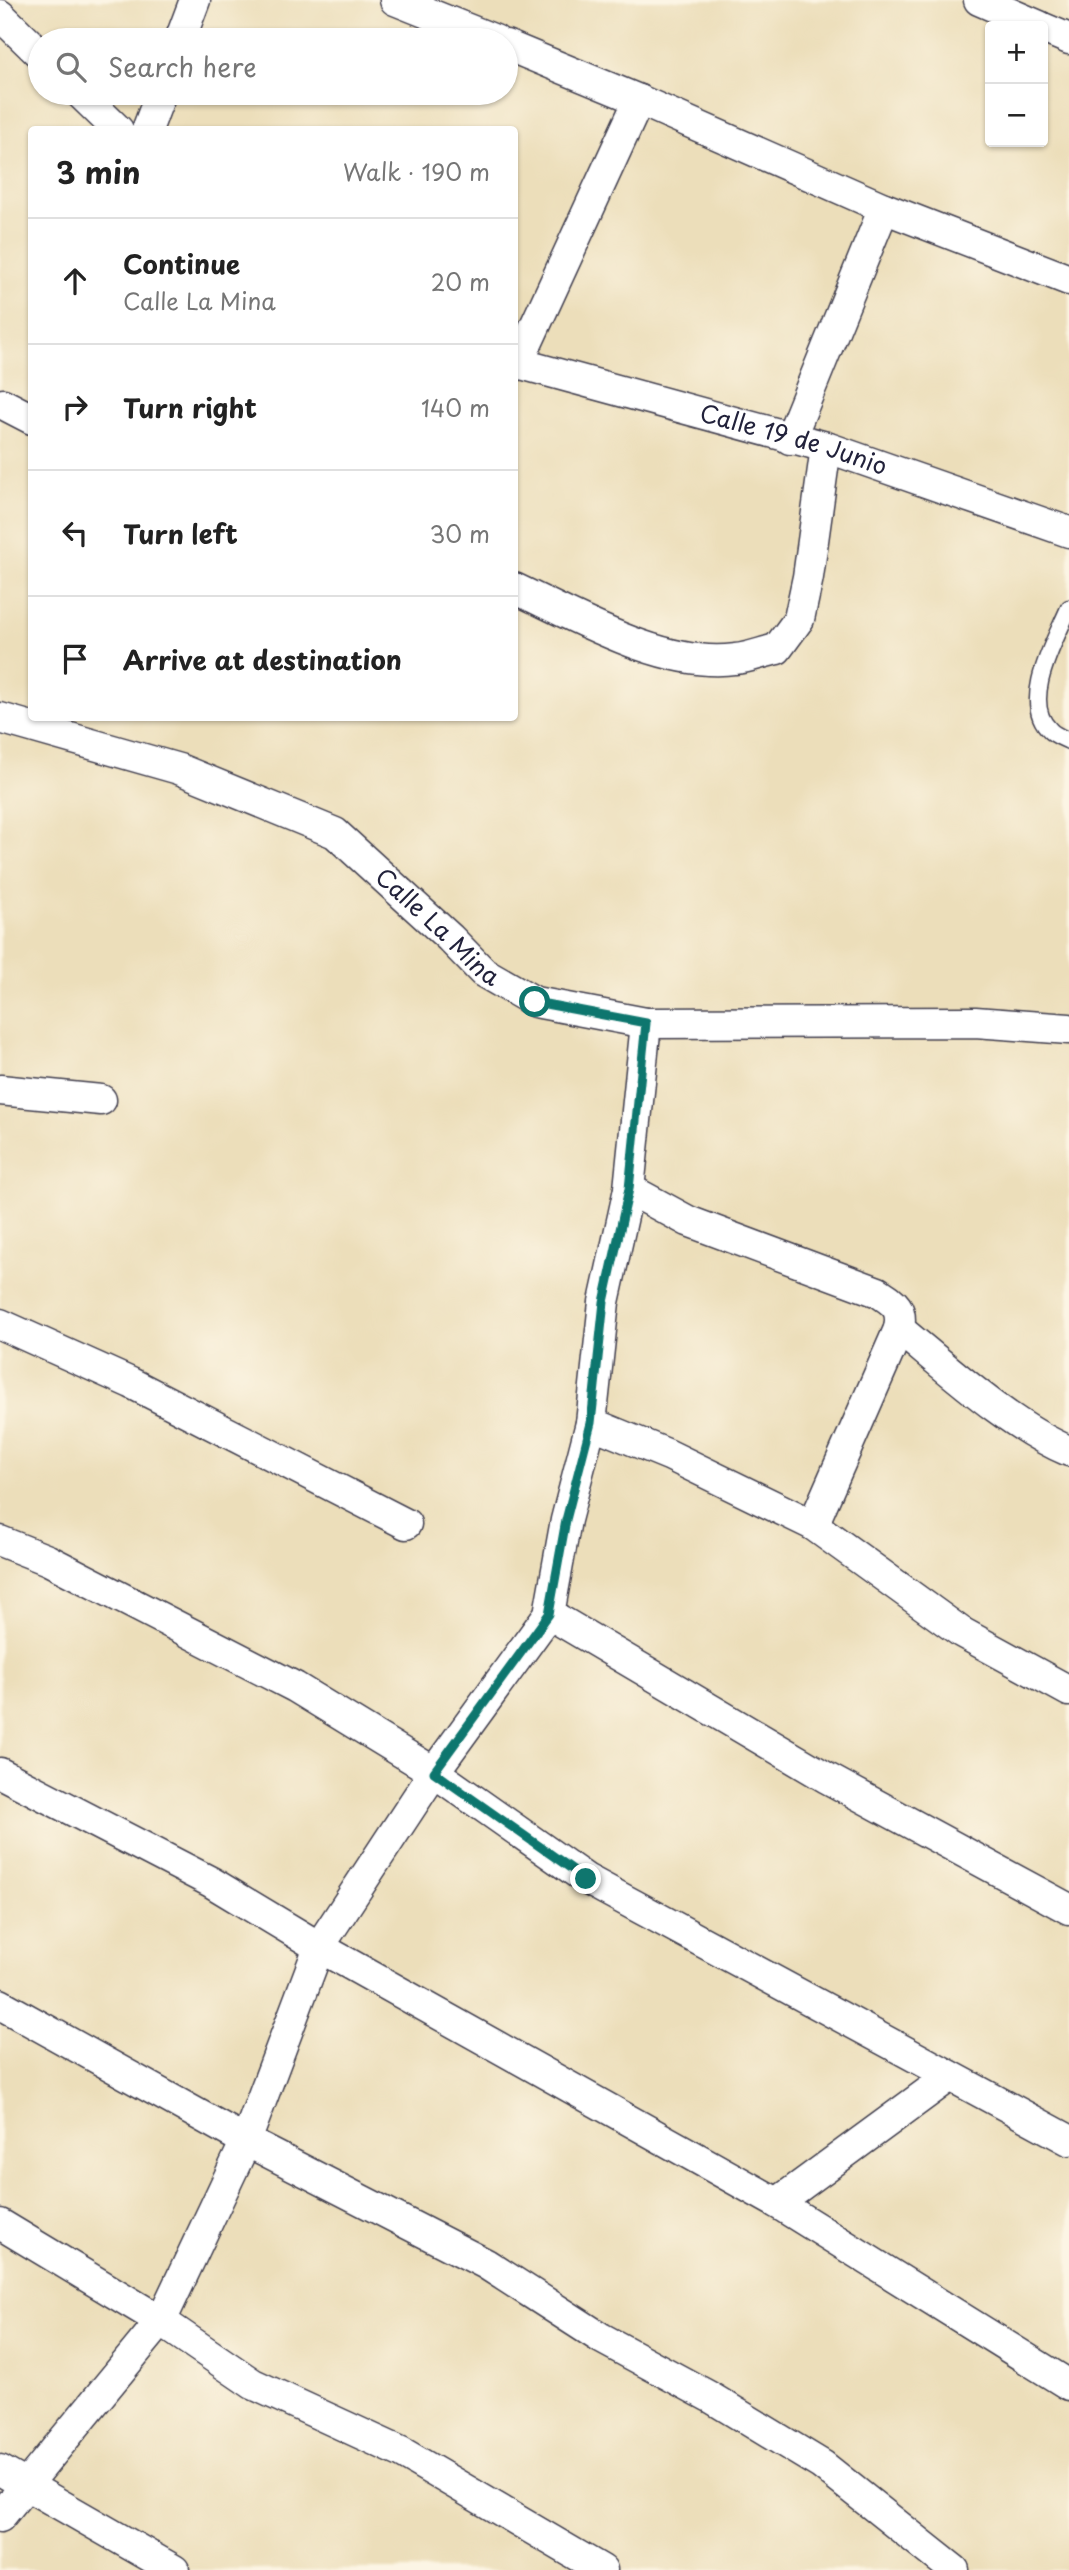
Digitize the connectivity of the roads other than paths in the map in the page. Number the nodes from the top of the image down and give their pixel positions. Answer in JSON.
{"nodes":[{"id":1,"x":195,"y":0,"type":"edge"},
{"id":2,"x":979,"y":0,"type":"edge"},
{"id":3,"x":414,"y":3,"type":"edge"},
{"id":4,"x":1010,"y":6,"type":"edge"},
{"id":5,"x":0,"y":15,"type":"edge"},
{"id":6,"x":1032,"y":21,"type":"edge"},
{"id":7,"x":184,"y":28,"type":"edge"},
{"id":8,"x":469,"y":28,"type":"edge"},
{"id":9,"x":1048,"y":30,"type":"edge"},
{"id":10,"x":1069,"y":39,"type":"edge"},
{"id":11,"x":28,"y":42,"type":"edge"},
{"id":12,"x":518,"y":50,"type":"edge"},
{"id":13,"x":639,"y":100,"type":"junction"},
{"id":14,"x":92,"y":105,"type":"edge"},
{"id":15,"x":157,"y":105,"type":"edge"},
{"id":16,"x":114,"y":126,"type":"edge"},
{"id":17,"x":149,"y":126,"type":"edge"},
{"id":18,"x":884,"y":208,"type":"junction"},
{"id":19,"x":1069,"y":280,"type":"edge"},
{"id":20,"x":518,"y":358,"type":"edge"},
{"id":21,"x":518,"y":363,"type":"edge"},
{"id":22,"x":3,"y":404,"type":"dead end"},
{"id":23,"x":28,"y":417,"type":"edge"},
{"id":24,"x":790,"y":439,"type":"junction"},
{"id":25,"x":825,"y":447,"type":"junction"},
{"id":26,"x":1069,"y":532,"type":"edge"},
{"id":27,"x":518,"y":590,"type":"edge"},
{"id":28,"x":1069,"y":608,"type":"edge"},
{"id":29,"x":0,"y":718,"type":"edge"},
{"id":30,"x":1069,"y":741,"type":"edge"},
{"id":31,"x":646,"y":1023,"type":"junction"},
{"id":32,"x":1069,"y":1030,"type":"edge"},
{"id":33,"x":0,"y":1091,"type":"edge"},
{"id":34,"x":101,"y":1100,"type":"dead end"},
{"id":35,"x":629,"y":1189,"type":"junction"},
{"id":36,"x":0,"y":1324,"type":"edge"},
{"id":37,"x":899,"y":1329,"type":"junction"},
{"id":38,"x":591,"y":1423,"type":"junction"},
{"id":39,"x":1069,"y":1451,"type":"edge"},
{"id":40,"x":406,"y":1524,"type":"dead end"},
{"id":41,"x":813,"y":1525,"type":"junction"},
{"id":42,"x":0,"y":1541,"type":"edge"},
{"id":43,"x":549,"y":1614,"type":"junction"},
{"id":44,"x":1069,"y":1691,"type":"edge"},
{"id":45,"x":434,"y":1772,"type":"junction"},
{"id":46,"x":0,"y":1773,"type":"edge"},
{"id":47,"x":1069,"y":1909,"type":"edge"},
{"id":48,"x":320,"y":1947,"type":"junction"},
{"id":49,"x":0,"y":2004,"type":"edge"},
{"id":50,"x":950,"y":2076,"type":"junction"},
{"id":51,"x":1069,"y":2140,"type":"edge"},
{"id":52,"x":246,"y":2141,"type":"junction"},
{"id":53,"x":777,"y":2203,"type":"junction"},
{"id":54,"x":0,"y":2224,"type":"edge"},
{"id":55,"x":162,"y":2321,"type":"junction"},
{"id":56,"x":1069,"y":2385,"type":"edge"},
{"id":57,"x":0,"y":2470,"type":"edge"},
{"id":58,"x":28,"y":2485,"type":"junction"},
{"id":59,"x":0,"y":2517,"type":"edge"},
{"id":60,"x":943,"y":2567,"type":"edge"},
{"id":61,"x":174,"y":2570,"type":"edge"},
{"id":62,"x":602,"y":2570,"type":"edge"}],
"edges":[{"from":1,"to":7,"type":"street"},
{"from":2,"to":4,"type":"street"},
{"from":3,"to":8,"type":"street"},
{"from":4,"to":6,"type":"street"},
{"from":5,"to":11,"type":"street"},
{"from":9,"to":10,"type":"street"},
{"from":12,"to":13,"type":"street"},
{"from":13,"to":18,"type":"street"},
{"from":13,"to":20,"type":"street"},
{"from":14,"to":16,"type":"street"},
{"from":15,"to":17,"type":"street"},
{"from":18,"to":19,"type":"street"},
{"from":18,"to":24,"type":"street"},
{"from":21,"to":24,"type":"street","name":"Calle 19 de Junio"},
{"from":22,"to":23,"type":"street"},
{"from":24,"to":25,"type":"street","name":"Calle 19 de Junio"},
{"from":25,"to":26,"type":"street","name":"Calle 19 de Junio"},
{"from":25,"to":27,"type":"street"},
{"from":28,"to":30,"type":"lane"},
{"from":29,"to":31,"type":"street","name":"Calle La Mina"},
{"from":31,"to":32,"type":"street","name":"Calle La Mina"},
{"from":31,"to":35,"type":"street"},
{"from":33,"to":34,"type":"street"},
{"from":35,"to":37,"type":"street"},
{"from":35,"to":38,"type":"street"},
{"from":36,"to":40,"type":"street"},
{"from":37,"to":39,"type":"street"},
{"from":37,"to":41,"type":"street"},
{"from":38,"to":41,"type":"street"},
{"from":38,"to":43,"type":"street"},
{"from":41,"to":44,"type":"street"},
{"from":42,"to":45,"type":"street"},
{"from":43,"to":45,"type":"street"},
{"from":43,"to":47,"type":"street"},
{"from":45,"to":48,"type":"street"},
{"from":45,"to":50,"type":"street"},
{"from":46,"to":48,"type":"street"},
{"from":48,"to":52,"type":"street"},
{"from":48,"to":53,"type":"street"},
{"from":49,"to":52,"type":"street"},
{"from":50,"to":51,"type":"street"},
{"from":50,"to":53,"type":"street"},
{"from":52,"to":55,"type":"street"},
{"from":52,"to":60,"type":"street"},
{"from":53,"to":56,"type":"street"},
{"from":54,"to":55,"type":"street"},
{"from":55,"to":58,"type":"street"},
{"from":55,"to":62,"type":"street"},
{"from":57,"to":58,"type":"street"},
{"from":58,"to":59,"type":"street"},
{"from":58,"to":61,"type":"street"}]}
